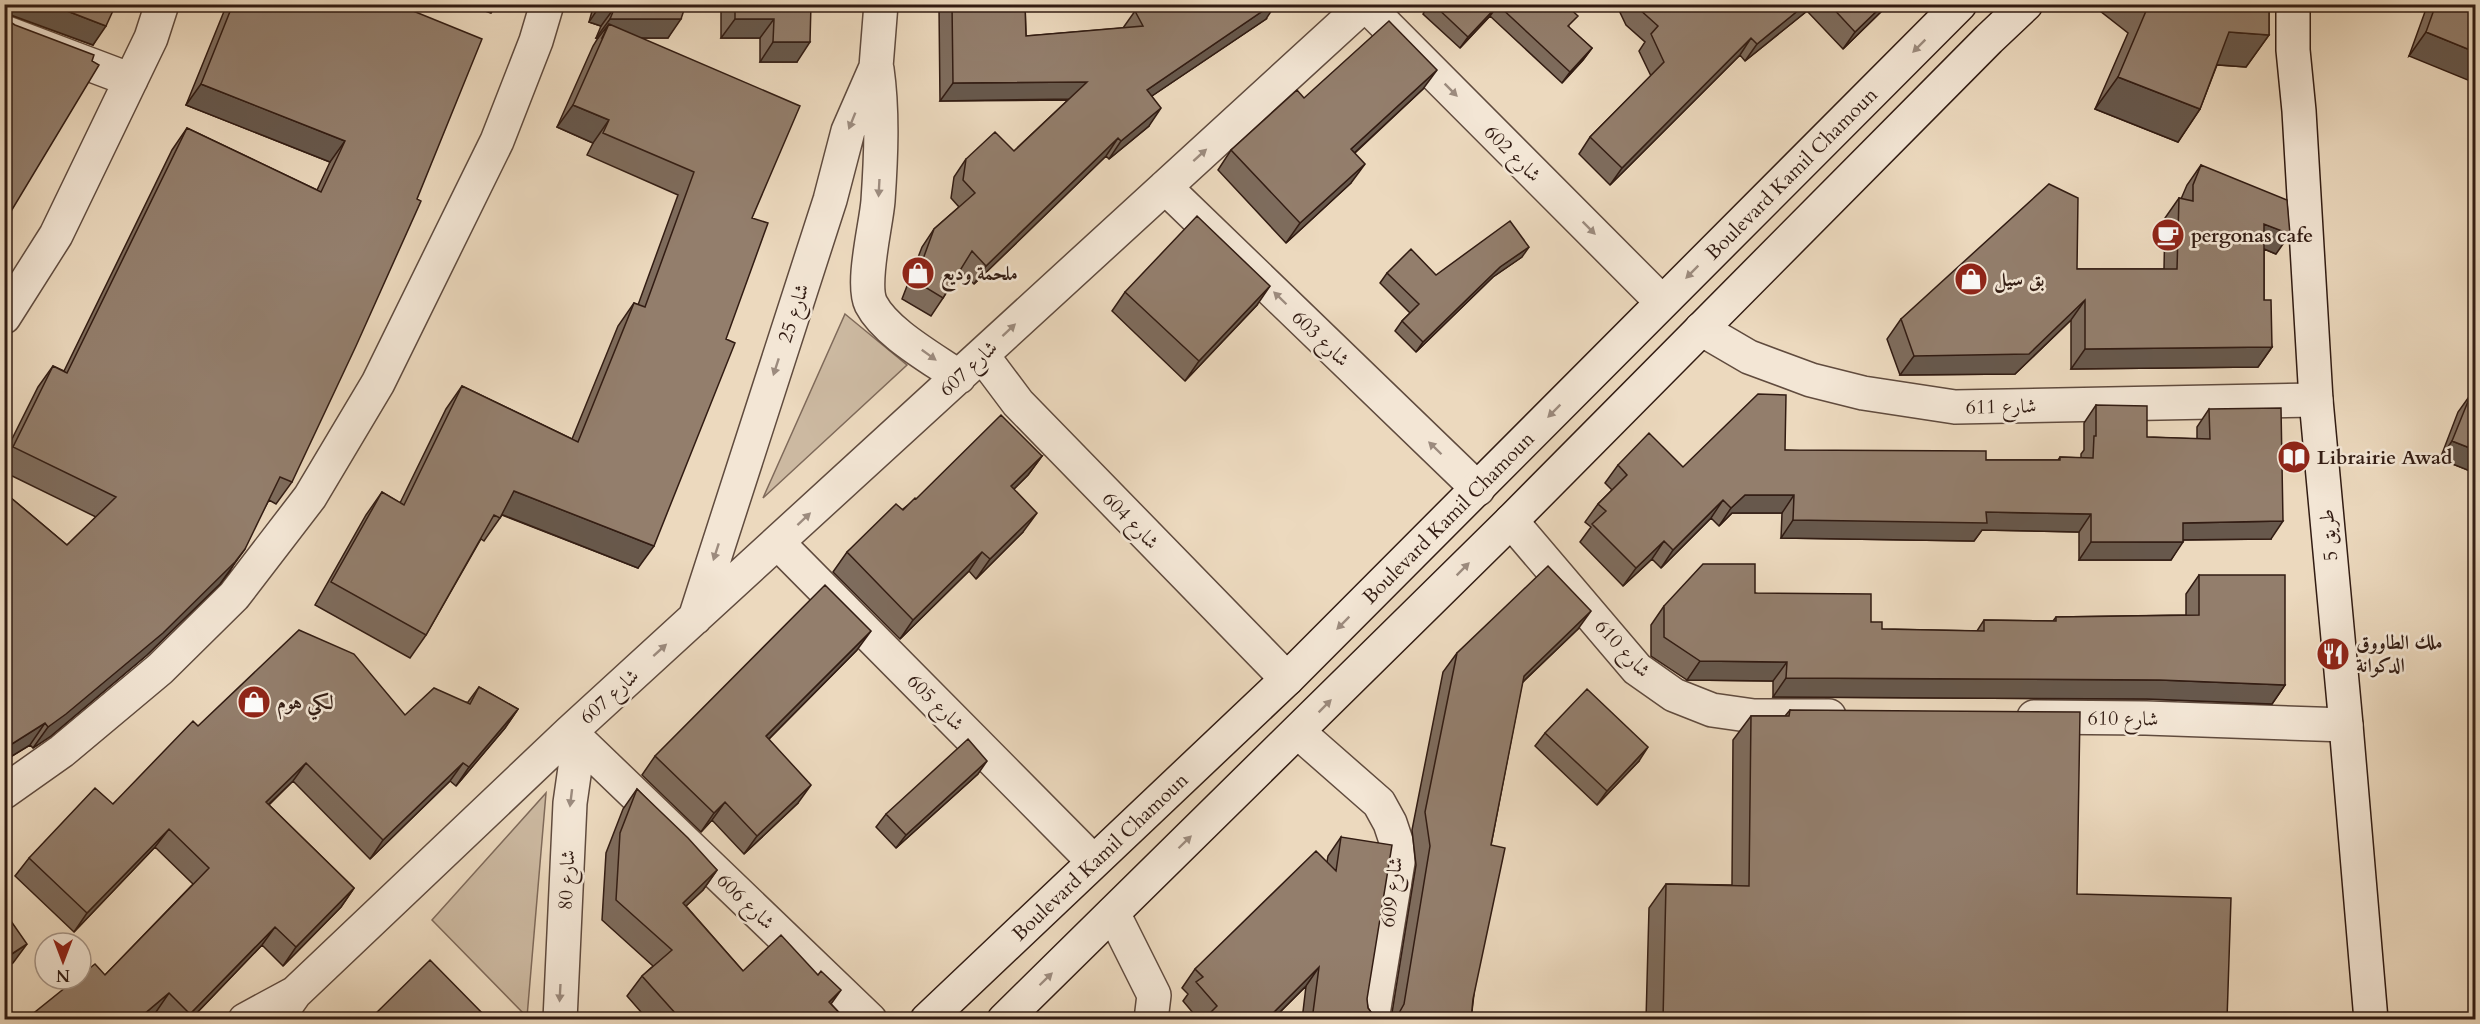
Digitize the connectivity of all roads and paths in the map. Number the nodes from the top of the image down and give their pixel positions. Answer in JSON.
{"nodes":[{"id":1,"x":162,"y":4,"type":"edge"},
{"id":2,"x":547,"y":4,"type":"edge"},
{"id":3,"x":881,"y":4,"type":"edge"},
{"id":4,"x":1365,"y":4,"type":"edge"},
{"id":5,"x":1960,"y":4,"type":"edge"},
{"id":6,"x":2026,"y":4,"type":"edge"},
{"id":7,"x":2271,"y":4,"type":"edge"},
{"id":8,"x":2293,"y":4,"type":"edge"},
{"id":9,"x":4,"y":32,"type":"edge"},
{"id":10,"x":2293,"y":50,"type":"junction"},
{"id":11,"x":876,"y":67,"type":"junction"},
{"id":12,"x":131,"y":80,"type":"junction"},
{"id":13,"x":1165,"y":187,"type":"junction"},
{"id":14,"x":1662,"y":302,"type":"junction"},
{"id":15,"x":4,"y":317,"type":"edge"},
{"id":16,"x":1701,"y":328,"type":"junction"},
{"id":17,"x":982,"y":355,"type":"junction"},
{"id":18,"x":959,"y":377,"type":"junction"},
{"id":19,"x":2316,"y":400,"type":"junction"},
{"id":20,"x":1478,"y":489,"type":"junction"},
{"id":21,"x":1511,"y":521,"type":"junction"},
{"id":22,"x":778,"y":543,"type":"junction"},
{"id":23,"x":694,"y":619,"type":"junction"},
{"id":24,"x":1287,"y":679,"type":"junction"},
{"id":25,"x":1853,"y":716,"type":"edge"},
{"id":26,"x":2005,"y":717,"type":"edge"},
{"id":27,"x":2346,"y":725,"type":"junction"},
{"id":28,"x":1298,"y":732,"type":"junction"},
{"id":29,"x":574,"y":736,"type":"junction"},
{"id":30,"x":4,"y":792,"type":"edge"},
{"id":31,"x":1093,"y":861,"type":"junction"},
{"id":32,"x":1113,"y":913,"type":"junction"},
{"id":33,"x":295,"y":993,"type":"junction"},
{"id":34,"x":244,"y":1020,"type":"edge"},
{"id":35,"x":276,"y":1020,"type":"edge"},
{"id":36,"x":560,"y":1020,"type":"edge"},
{"id":37,"x":870,"y":1020,"type":"edge"},
{"id":38,"x":927,"y":1020,"type":"edge"},
{"id":39,"x":1004,"y":1020,"type":"edge"},
{"id":40,"x":1151,"y":1020,"type":"edge"},
{"id":41,"x":1372,"y":1020,"type":"edge"},
{"id":42,"x":2371,"y":1020,"type":"edge"}],
"edges":[{"from":1,"to":12,"type":"street"},
{"from":2,"to":30,"type":"street"},
{"from":3,"to":11,"type":"street","name":"شارع 25"},
{"from":13,"to":4,"type":"street","name":"شارع 607","one_way":true},
{"from":4,"to":14,"type":"street","name":"شارع 602","one_way":true},
{"from":5,"to":14,"type":"street","name":"Boulevard Kamil Chamoun","one_way":true},
{"from":6,"to":16,"type":"street"},
{"from":7,"to":10,"type":"street"},
{"from":8,"to":10,"type":"street"},
{"from":9,"to":12,"type":"street"},
{"from":10,"to":19,"type":"street","name":"طريق 5"},
{"from":11,"to":18,"type":"street","one_way":true},
{"from":11,"to":23,"type":"street","name":"شارع 25","one_way":true},
{"from":12,"to":15,"type":"street"},
{"from":17,"to":13,"type":"street","name":"شارع 607","one_way":true},
{"from":20,"to":13,"type":"street","name":"شارع 603","one_way":true},
{"from":14,"to":20,"type":"street","name":"Boulevard Kamil Chamoun","one_way":true},
{"from":16,"to":19,"type":"street","name":"شارع 611"},
{"from":16,"to":21,"type":"street"},
{"from":17,"to":18,"type":"street","name":"شارع 607"},
{"from":17,"to":24,"type":"street","name":"شارع 604"},
{"from":22,"to":18,"type":"street","name":"شارع 607","one_way":true},
{"from":19,"to":27,"type":"street","name":"طريق 5"},
{"from":20,"to":24,"type":"street","name":"Boulevard Kamil Chamoun","one_way":true},
{"from":21,"to":25,"type":"street","name":"شارع 610"},
{"from":28,"to":21,"type":"street","one_way":true},
{"from":22,"to":23,"type":"street","name":"شارع 607"},
{"from":22,"to":31,"type":"street","name":"شارع 605"},
{"from":29,"to":23,"type":"street","name":"شارع 607","one_way":true},
{"from":24,"to":31,"type":"street","name":"Boulevard Kamil Chamoun"},
{"from":26,"to":27,"type":"street","name":"شارع 610"},
{"from":27,"to":42,"type":"street","name":"طريق 5"},
{"from":32,"to":28,"type":"street","one_way":true},
{"from":28,"to":41,"type":"street","name":"شارع 609"},
{"from":29,"to":33,"type":"street","name":"شارع 607"},
{"from":29,"to":36,"type":"street","name":"شارع 80","one_way":true},
{"from":29,"to":37,"type":"street","name":"شارع 606"},
{"from":31,"to":38,"type":"street","name":"Boulevard Kamil Chamoun"},
{"from":39,"to":32,"type":"street","one_way":true},
{"from":32,"to":40,"type":"street"},
{"from":33,"to":34,"type":"street"},
{"from":33,"to":35,"type":"street"}]}
